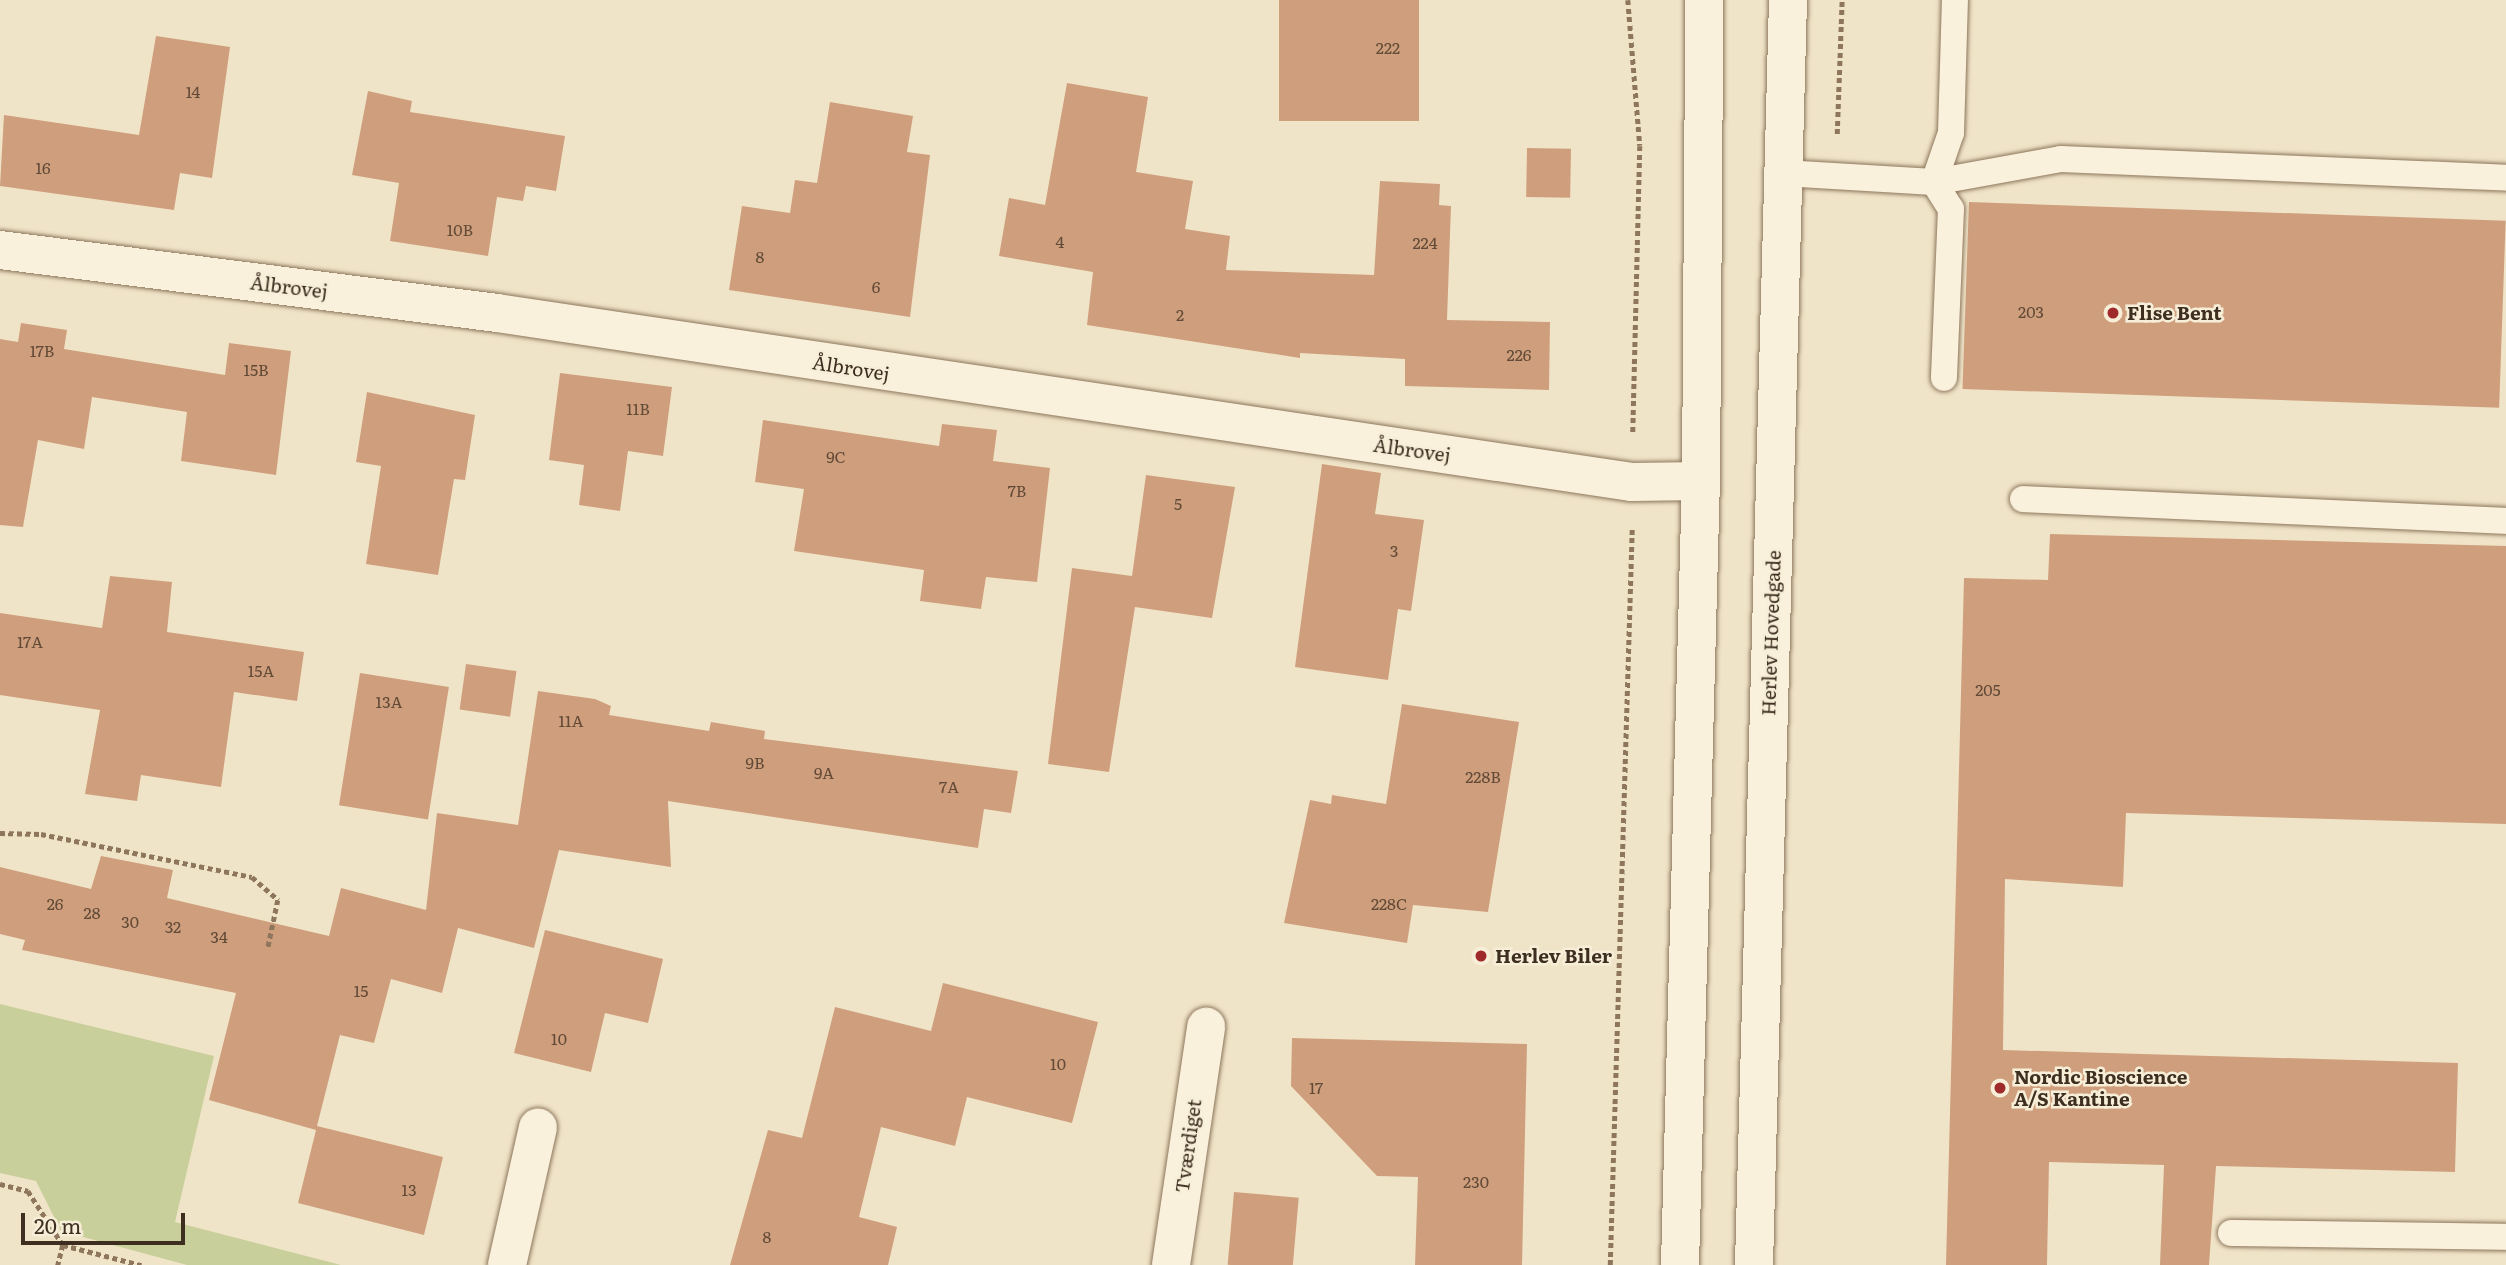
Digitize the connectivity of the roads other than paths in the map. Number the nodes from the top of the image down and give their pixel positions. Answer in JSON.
{"nodes":[{"id":1,"x":1704,"y":0,"type":"edge"},
{"id":2,"x":1788,"y":0,"type":"edge"},
{"id":3,"x":1955,"y":0,"type":"edge"},
{"id":4,"x":1783,"y":173,"type":"junction"},
{"id":5,"x":2506,"y":178,"type":"edge"},
{"id":6,"x":1934,"y":182,"type":"junction"},
{"id":7,"x":0,"y":250,"type":"edge"},
{"id":8,"x":1944,"y":378,"type":"dead end"},
{"id":9,"x":1701,"y":481,"type":"junction"},
{"id":10,"x":2023,"y":499,"type":"dead end"},
{"id":11,"x":2506,"y":522,"type":"edge"},
{"id":12,"x":1206,"y":1027,"type":"dead end"},
{"id":13,"x":538,"y":1127,"type":"dead end"},
{"id":14,"x":2231,"y":1233,"type":"dead end"},
{"id":15,"x":2506,"y":1237,"type":"edge"},
{"id":16,"x":507,"y":1265,"type":"edge"},
{"id":17,"x":1171,"y":1265,"type":"edge"},
{"id":18,"x":1680,"y":1265,"type":"edge"},
{"id":19,"x":1754,"y":1265,"type":"edge"}],
"edges":[{"from":1,"to":9,"type":"main road"},
{"from":2,"to":4,"type":"main road","name":"Herlev Hovedgade"},
{"from":3,"to":6,"type":"lane"},
{"from":4,"to":6,"type":"lane"},
{"from":4,"to":19,"type":"main road","name":"Herlev Hovedgade"},
{"from":5,"to":6,"type":"lane"},
{"from":6,"to":8,"type":"lane"},
{"from":7,"to":9,"type":"main road","name":"Ålbrovej"},
{"from":9,"to":18,"type":"main road"},
{"from":10,"to":11,"type":"lane"},
{"from":12,"to":17,"type":"main road","name":"Tværdiget"},
{"from":13,"to":16,"type":"main road"},
{"from":14,"to":15,"type":"lane"}]}
